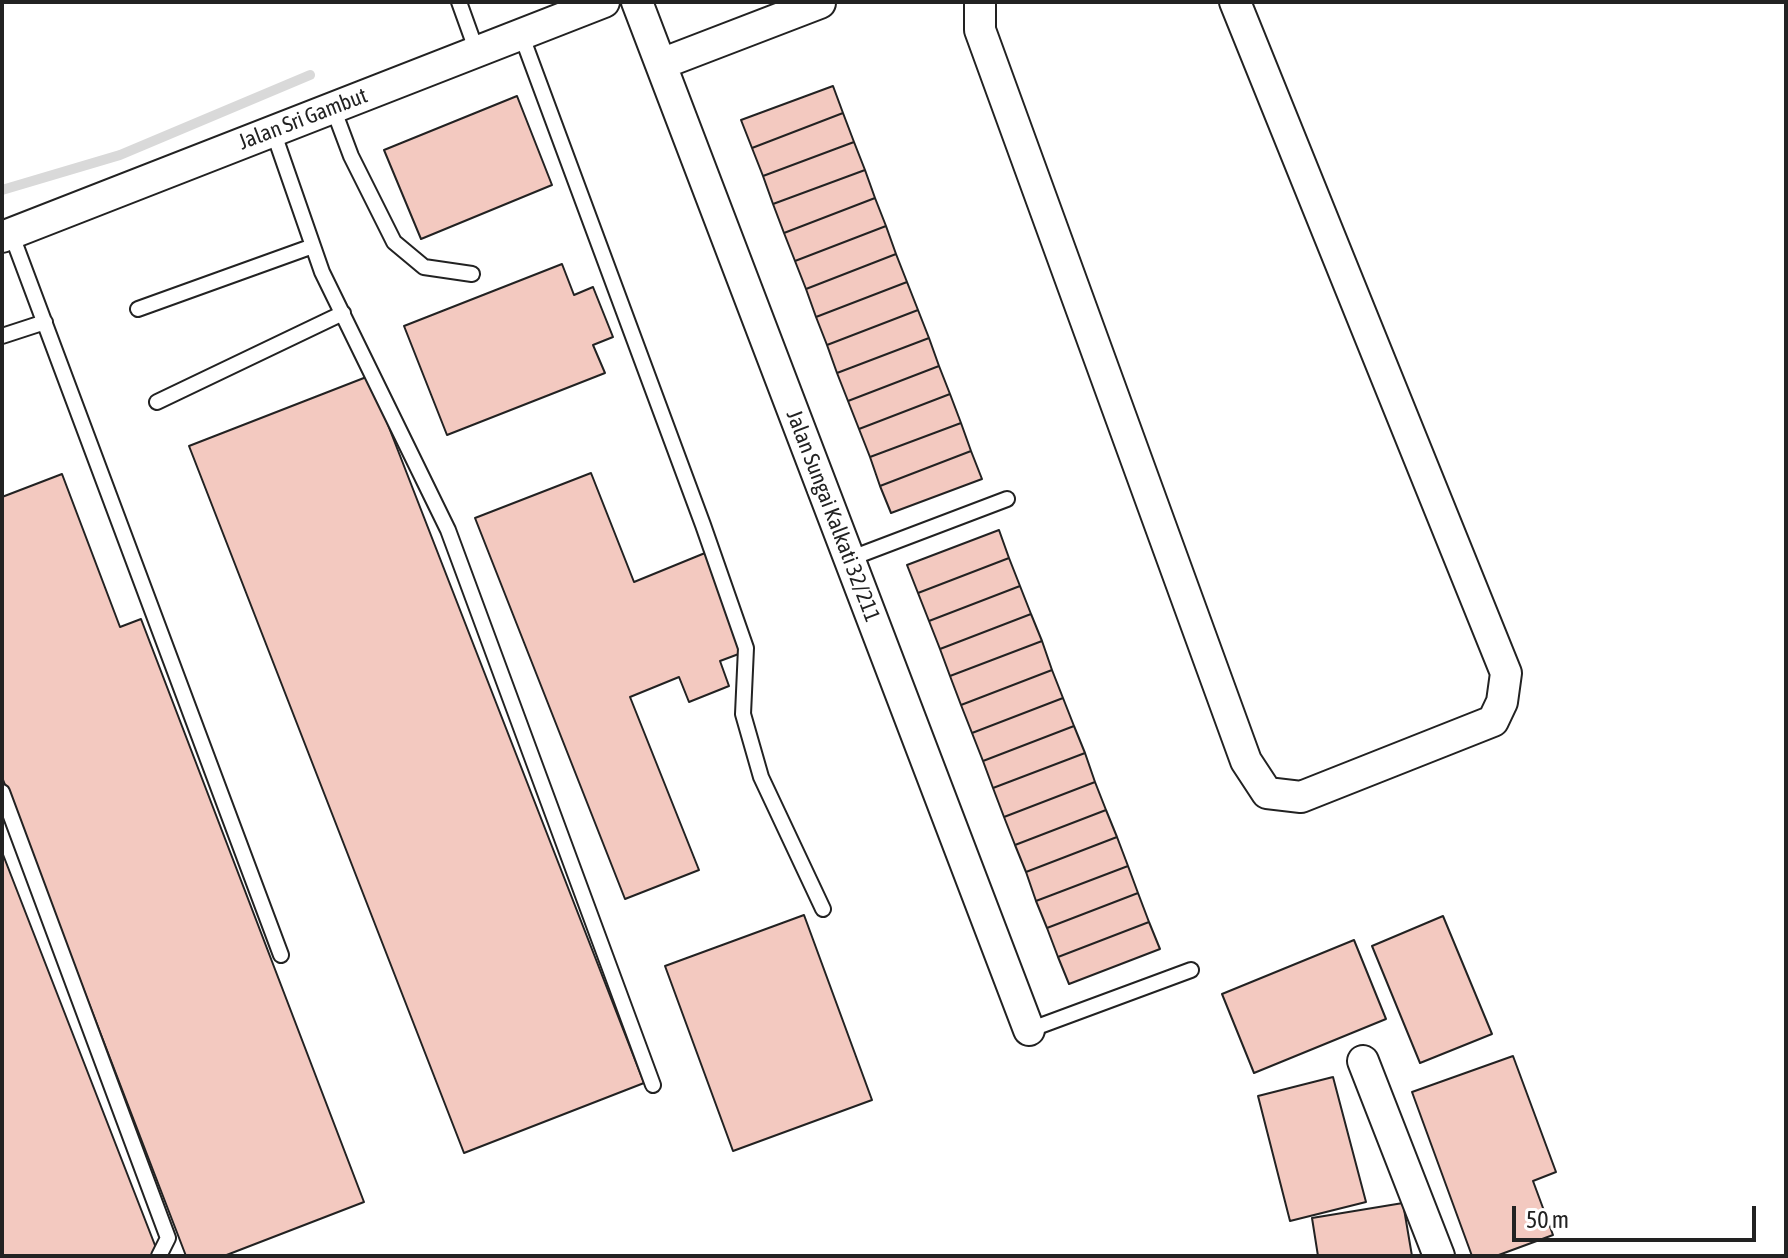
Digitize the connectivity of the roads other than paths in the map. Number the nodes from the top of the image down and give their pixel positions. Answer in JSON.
{"nodes":[{"id":1,"x":459,"y":2,"type":"edge"},
{"id":2,"x":604,"y":2,"type":"edge"},
{"id":3,"x":637,"y":2,"type":"edge"},
{"id":4,"x":980,"y":2,"type":"edge"},
{"id":5,"x":1235,"y":2,"type":"edge"},
{"id":6,"x":820,"y":3,"type":"edge"},
{"id":7,"x":521,"y":34,"type":"junction"},
{"id":8,"x":477,"y":52,"type":"junction"},
{"id":9,"x":661,"y":64,"type":"junction"},
{"id":10,"x":333,"y":108,"type":"junction"},
{"id":11,"x":273,"y":131,"type":"junction"},
{"id":12,"x":7,"y":235,"type":"edge"},
{"id":13,"x":313,"y":246,"type":"junction"},
{"id":14,"x":472,"y":274,"type":"dead end"},
{"id":15,"x":138,"y":309,"type":"dead end"},
{"id":16,"x":343,"y":313,"type":"junction"},
{"id":17,"x":45,"y":322,"type":"junction"},
{"id":18,"x":2,"y":336,"type":"edge"},
{"id":19,"x":157,"y":402,"type":"dead end"},
{"id":20,"x":1007,"y":499,"type":"dead end"},
{"id":21,"x":849,"y":559,"type":"junction"},
{"id":22,"x":2,"y":792,"type":"edge"},
{"id":23,"x":823,"y":909,"type":"dead end"},
{"id":24,"x":281,"y":955,"type":"dead end"},
{"id":25,"x":1191,"y":970,"type":"dead end"},
{"id":26,"x":1029,"y":1030,"type":"joint"},
{"id":27,"x":1363,"y":1061,"type":"dead end"},
{"id":28,"x":653,"y":1085,"type":"dead end"},
{"id":29,"x":159,"y":1256,"type":"edge"},
{"id":30,"x":1439,"y":1256,"type":"edge"}],
"edges":[{"from":1,"to":8,"type":"lane"},
{"from":2,"to":7,"type":"street","name":"Jalan Sri Gambut"},
{"from":3,"to":9,"type":"street","name":"Jalan Sungai Kalkati 32/211"},
{"from":4,"to":5,"type":"street"},
{"from":6,"to":9,"type":"street"},
{"from":7,"to":8,"type":"street","name":"Jalan Sri Gambut"},
{"from":7,"to":23,"type":"lane"},
{"from":8,"to":10,"type":"street","name":"Jalan Sri Gambut"},
{"from":9,"to":21,"type":"street","name":"Jalan Sungai Kalkati 32/211"},
{"from":10,"to":11,"type":"street","name":"Jalan Sri Gambut"},
{"from":10,"to":14,"type":"lane"},
{"from":11,"to":12,"type":"street","name":"Jalan Sri Gambut"},
{"from":11,"to":13,"type":"lane"},
{"from":12,"to":17,"type":"lane"},
{"from":13,"to":15,"type":"lane"},
{"from":13,"to":16,"type":"lane"},
{"from":16,"to":19,"type":"lane"},
{"from":16,"to":28,"type":"lane"},
{"from":17,"to":18,"type":"lane"},
{"from":17,"to":24,"type":"lane"},
{"from":20,"to":21,"type":"lane"},
{"from":21,"to":26,"type":"street","name":"Jalan Sungai Kalkati 32/211"},
{"from":22,"to":29,"type":"lane"},
{"from":25,"to":26,"type":"lane"},
{"from":27,"to":30,"type":"street"}]}
